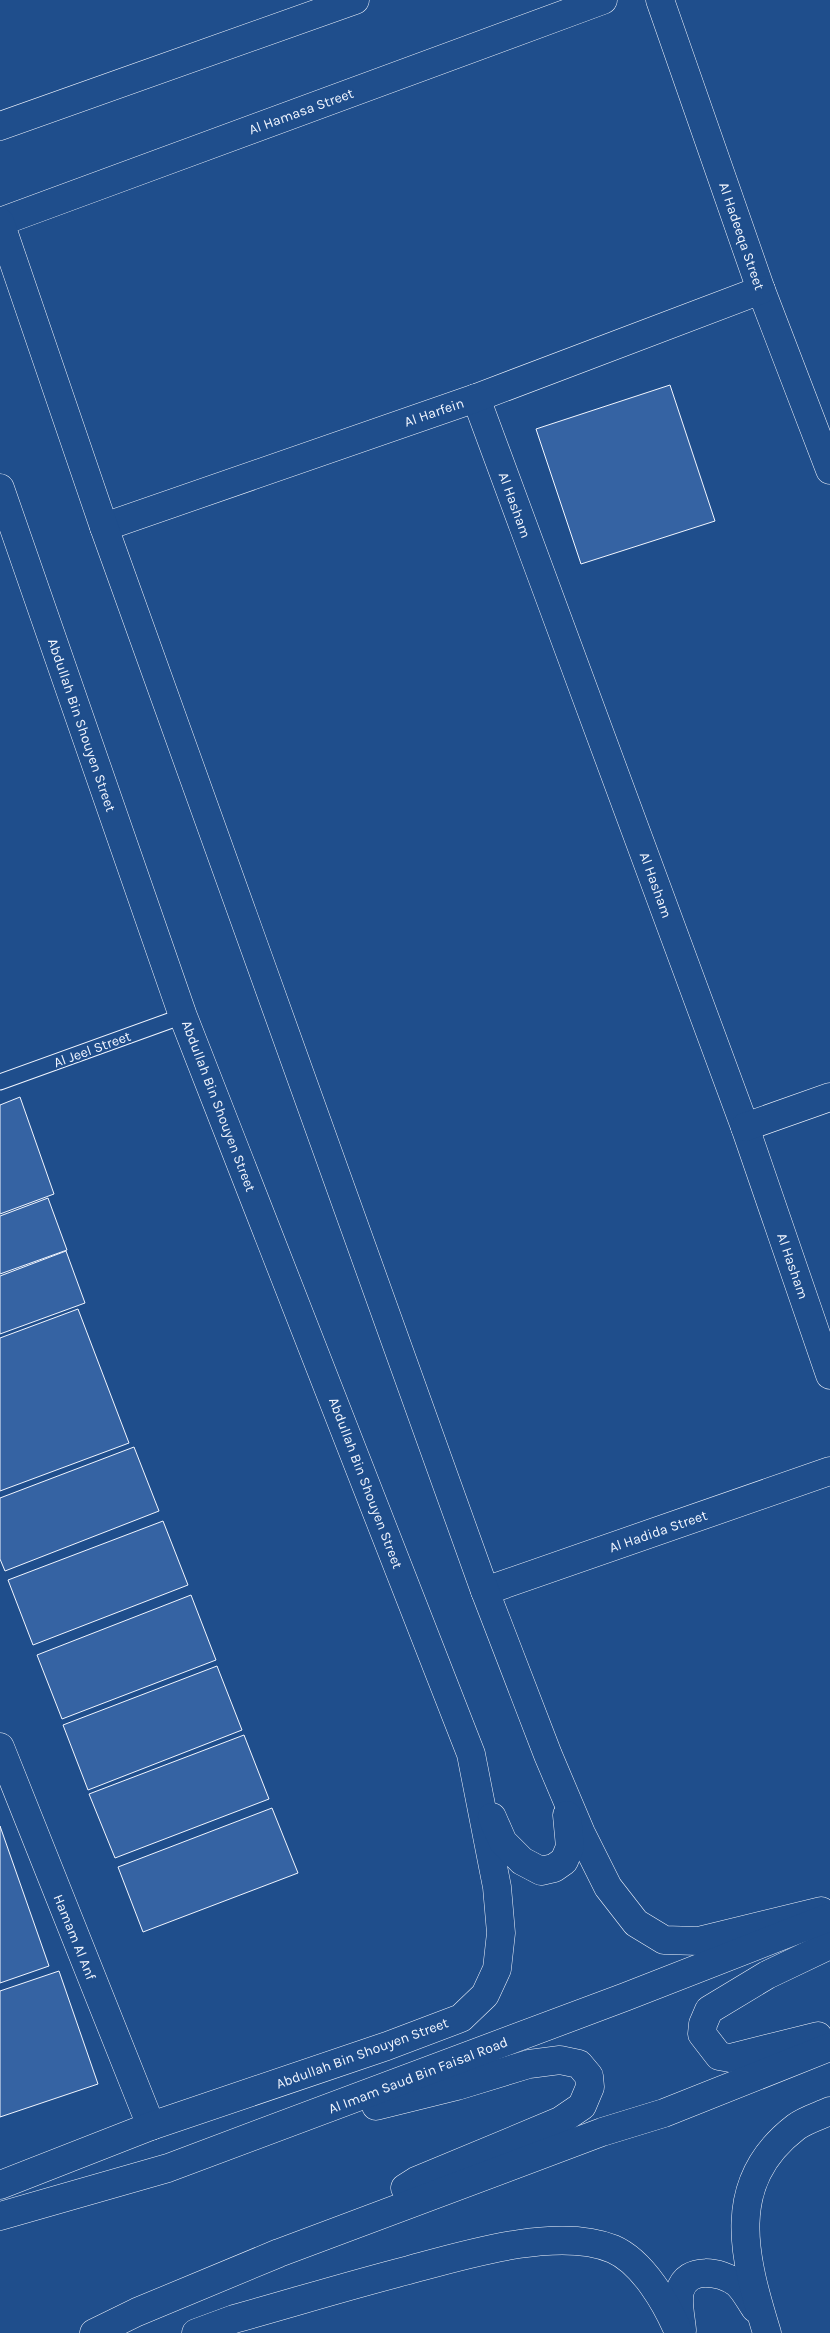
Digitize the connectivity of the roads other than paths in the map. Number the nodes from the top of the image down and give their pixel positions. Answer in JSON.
{"nodes":[{"id":1,"x":603,"y":0,"type":"edge"},
{"id":2,"x":660,"y":0,"type":"edge"},
{"id":3,"x":337,"y":3,"type":"edge"},
{"id":4,"x":0,"y":126,"type":"edge"},
{"id":5,"x":0,"y":222,"type":"edge"},
{"id":6,"x":761,"y":290,"type":"junction"},
{"id":7,"x":476,"y":398,"type":"junction"},
{"id":8,"x":830,"y":470,"type":"edge"},
{"id":9,"x":0,"y":488,"type":"edge"},
{"id":10,"x":104,"y":526,"type":"junction"},
{"id":11,"x":184,"y":1016,"type":"junction"},
{"id":12,"x":0,"y":1082,"type":"edge"},
{"id":13,"x":830,"y":1096,"type":"edge"},
{"id":14,"x":745,"y":1127,"type":"junction"},
{"id":15,"x":830,"y":1375,"type":"edge"},
{"id":16,"x":830,"y":1472,"type":"edge"},
{"id":17,"x":485,"y":1591,"type":"junction"},
{"id":18,"x":3,"y":1763,"type":"edge"},
{"id":19,"x":478,"y":1786,"type":"junction"},
{"id":20,"x":565,"y":1794,"type":"junction"},
{"id":21,"x":830,"y":1908,"type":"edge"},
{"id":22,"x":830,"y":1916,"type":"edge"},
{"id":23,"x":830,"y":1945,"type":"edge"},
{"id":24,"x":830,"y":2033,"type":"edge"},
{"id":25,"x":830,"y":2047,"type":"edge"},
{"id":26,"x":830,"y":2111,"type":"edge"},
{"id":27,"x":151,"y":2126,"type":"junction"},
{"id":28,"x":253,"y":2136,"type":"junction"},
{"id":29,"x":0,"y":2185,"type":"edge"},
{"id":30,"x":0,"y":2216,"type":"edge"},
{"id":31,"x":337,"y":2231,"type":"junction"},
{"id":32,"x":764,"y":2325,"type":"edge"},
{"id":33,"x":236,"y":2326,"type":"edge"},
{"id":34,"x":94,"y":2333,"type":"edge"},
{"id":35,"x":196,"y":2333,"type":"edge"},
{"id":36,"x":681,"y":2333,"type":"edge"}],
"edges":[{"from":1,"to":5,"type":"street","name":"Al Hamasa Street"},
{"from":2,"to":6,"type":"street","name":"Al Hadeeqa Street"},
{"from":3,"to":4,"type":"street"},
{"from":5,"to":10,"type":"street"},
{"from":6,"to":7,"type":"street","name":"Al Harfein"},
{"from":6,"to":8,"type":"street","name":"Al Hadeeqa Street"},
{"from":7,"to":10,"type":"street","name":"Al Harfein"},
{"from":7,"to":14,"type":"street","name":"Al Hasham"},
{"from":9,"to":11,"type":"street","name":"Abdullah Bin Shouyen Street"},
{"from":10,"to":17,"type":"street"},
{"from":11,"to":12,"type":"lane","name":"Al Jeel Street"},
{"from":11,"to":19,"type":"street","name":"Abdullah Bin Shouyen Street"},
{"from":13,"to":14,"type":"street"},
{"from":14,"to":15,"type":"street","name":"Al Hasham"},
{"from":16,"to":17,"type":"street","name":"Al Hadida Street"},
{"from":17,"to":20,"type":"street"},
{"from":18,"to":27,"type":"street","name":"Hamam Al Anf"},
{"from":19,"to":20,"type":"street"},
{"from":19,"to":27,"type":"street","name":"Abdullah Bin Shouyen Street"},
{"from":20,"to":21,"type":"street"},
{"from":22,"to":28,"type":"street","name":"Al Imam Saud Bin Faisal Road"},
{"from":23,"to":24,"type":"street"},
{"from":25,"to":31,"type":"street"},
{"from":26,"to":32,"type":"street"},
{"from":27,"to":29,"type":"street","name":"Abdullah Bin Shouyen Street"},
{"from":28,"to":30,"type":"street","name":"Al Imam Saud Bin Faisal Road"},
{"from":28,"to":31,"type":"street"},
{"from":31,"to":34,"type":"street"},
{"from":32,"to":36,"type":"street"},
{"from":33,"to":35,"type":"street"},
{"from":33,"to":36,"type":"street"}]}
